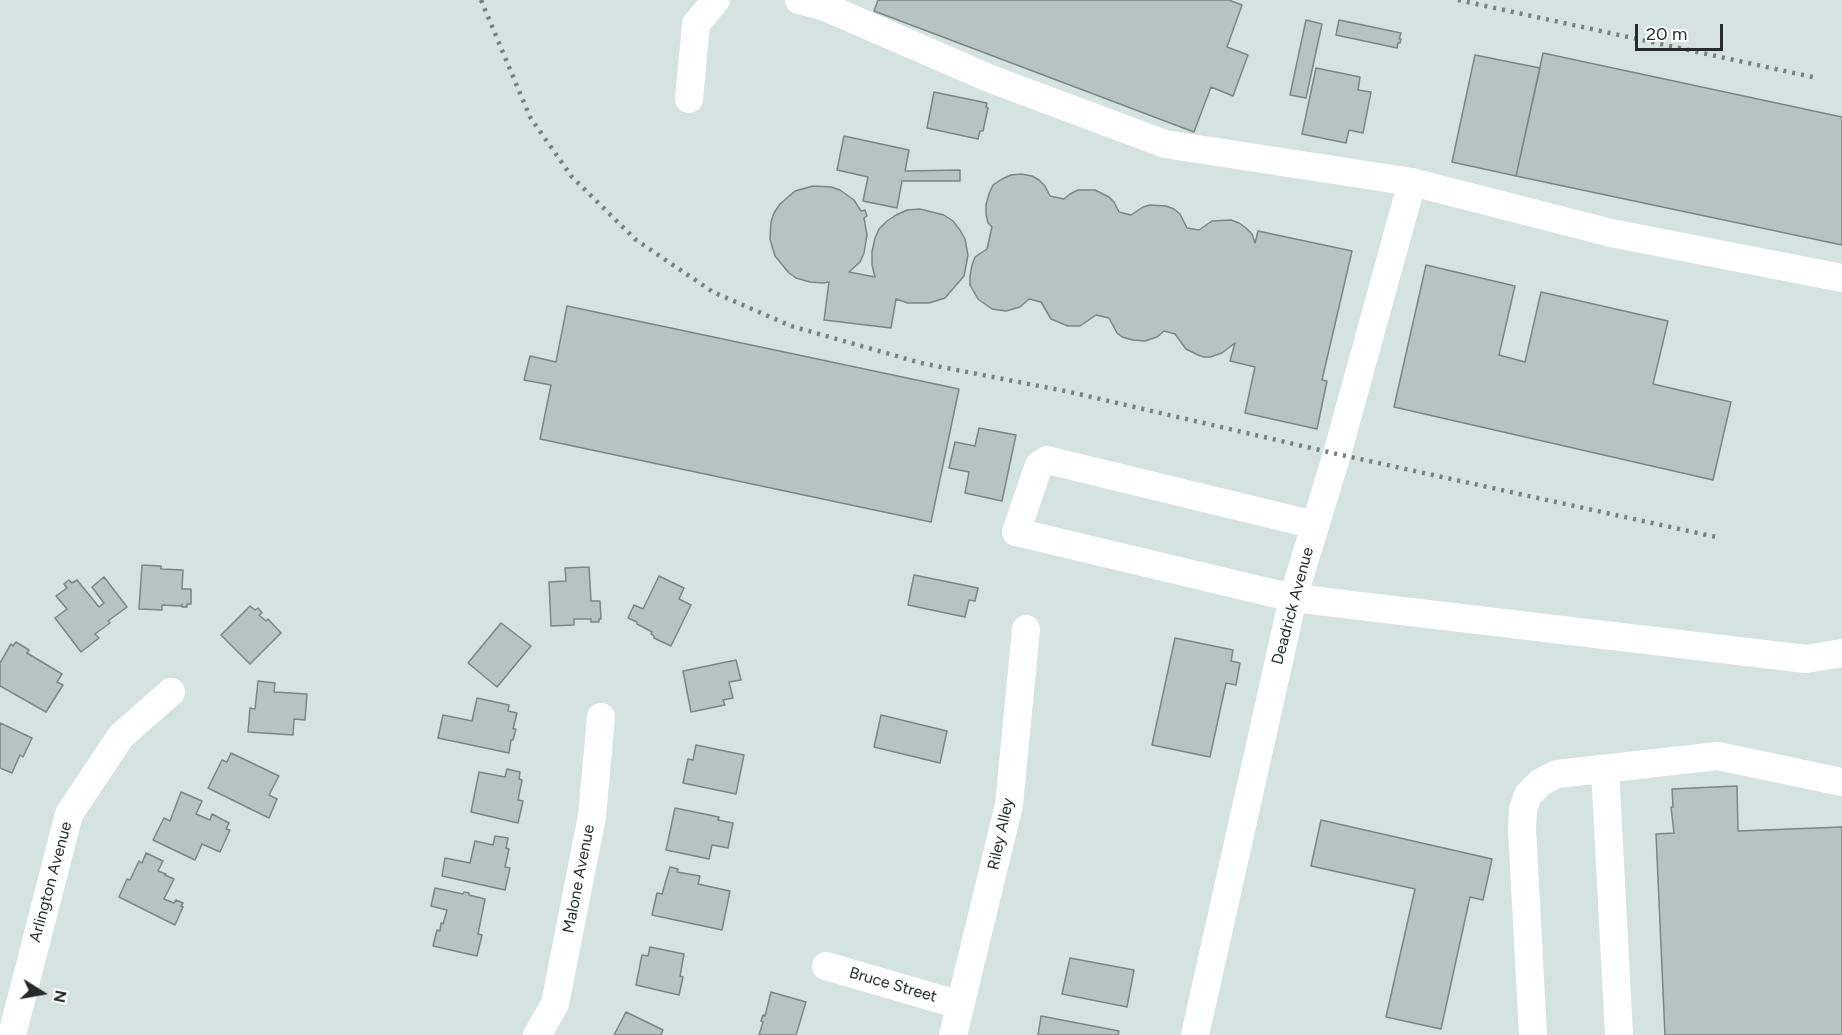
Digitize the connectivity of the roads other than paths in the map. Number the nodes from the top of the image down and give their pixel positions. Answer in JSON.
{"nodes":[{"id":1,"x":716,"y":0,"type":"edge"},
{"id":2,"x":800,"y":0,"type":"edge"},
{"id":3,"x":689,"y":99,"type":"dead end"},
{"id":4,"x":1412,"y":182,"type":"junction"},
{"id":5,"x":1842,"y":278,"type":"edge"},
{"id":6,"x":1315,"y":525,"type":"junction"},
{"id":7,"x":1293,"y":598,"type":"junction"},
{"id":8,"x":1026,"y":630,"type":"dead end"},
{"id":9,"x":1842,"y":653,"type":"edge"},
{"id":10,"x":171,"y":692,"type":"dead end"},
{"id":11,"x":601,"y":717,"type":"dead end"},
{"id":12,"x":1605,"y":769,"type":"junction"},
{"id":13,"x":1842,"y":782,"type":"edge"},
{"id":14,"x":826,"y":966,"type":"dead end"},
{"id":15,"x":960,"y":1005,"type":"junction"},
{"id":16,"x":12,"y":1035,"type":"edge"},
{"id":17,"x":537,"y":1035,"type":"edge"},
{"id":18,"x":953,"y":1035,"type":"edge"},
{"id":19,"x":1195,"y":1035,"type":"edge"},
{"id":20,"x":1533,"y":1035,"type":"edge"},
{"id":21,"x":1619,"y":1035,"type":"edge"}],
"edges":[{"from":1,"to":3,"type":"street"},
{"from":2,"to":4,"type":"street"},
{"from":4,"to":5,"type":"street"},
{"from":4,"to":6,"type":"street","name":"Deadrick Avenue"},
{"from":6,"to":7,"type":"street","name":"Deadrick Avenue"},
{"from":6,"to":7,"type":"street"},
{"from":7,"to":9,"type":"street"},
{"from":7,"to":19,"type":"street","name":"Deadrick Avenue"},
{"from":8,"to":15,"type":"street","name":"Riley Alley"},
{"from":10,"to":16,"type":"street","name":"Arlington Avenue"},
{"from":11,"to":17,"type":"street","name":"Malone Avenue"},
{"from":12,"to":13,"type":"street"},
{"from":12,"to":20,"type":"street"},
{"from":12,"to":21,"type":"street"},
{"from":14,"to":15,"type":"street","name":"Bruce Street"},
{"from":15,"to":18,"type":"street","name":"Riley Alley"}]}
